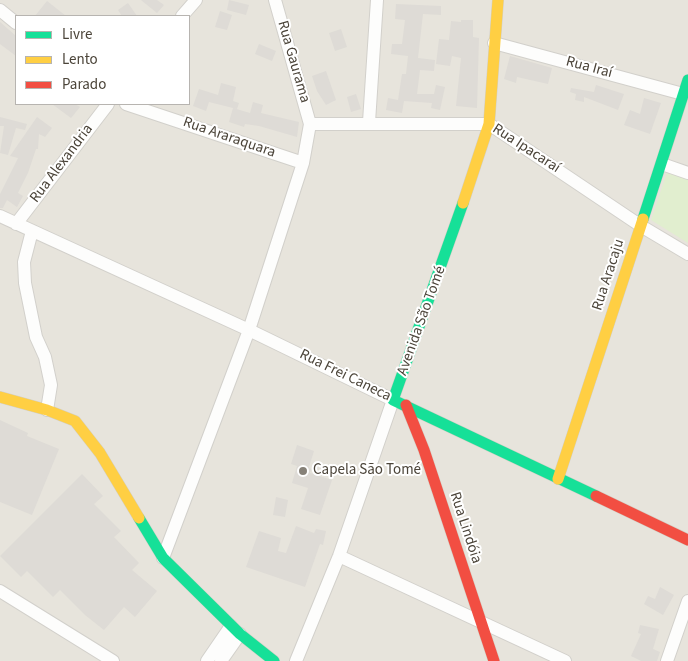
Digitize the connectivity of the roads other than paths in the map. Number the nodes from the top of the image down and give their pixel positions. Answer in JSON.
{"nodes":[{"id":1,"x":196,"y":0,"type":"edge"},
{"id":2,"x":275,"y":0,"type":"edge"},
{"id":3,"x":377,"y":0,"type":"edge"},
{"id":4,"x":498,"y":0,"type":"edge"},
{"id":5,"x":0,"y":10,"type":"edge"},
{"id":6,"x":183,"y":15,"type":"edge"},
{"id":7,"x":15,"y":22,"type":"edge"},
{"id":8,"x":494,"y":42,"type":"junction"},
{"id":9,"x":688,"y":80,"type":"edge"},
{"id":10,"x":683,"y":94,"type":"junction"},
{"id":11,"x":107,"y":105,"type":"edge"},
{"id":12,"x":129,"y":105,"type":"edge"},
{"id":13,"x":369,"y":122,"type":"junction"},
{"id":14,"x":310,"y":124,"type":"junction"},
{"id":15,"x":489,"y":124,"type":"junction"},
{"id":16,"x":303,"y":164,"type":"junction"},
{"id":17,"x":662,"y":164,"type":"junction"},
{"id":18,"x":688,"y":173,"type":"edge"},
{"id":19,"x":0,"y":216,"type":"edge"},
{"id":20,"x":16,"y":224,"type":"junction"},
{"id":21,"x":642,"y":226,"type":"junction"},
{"id":22,"x":32,"y":231,"type":"junction"},
{"id":23,"x":688,"y":254,"type":"edge"},
{"id":24,"x":249,"y":330,"type":"junction"},
{"id":25,"x":0,"y":397,"type":"edge"},
{"id":26,"x":393,"y":400,"type":"junction"},
{"id":27,"x":406,"y":405,"type":"junction"},
{"id":28,"x":47,"y":410,"type":"junction"},
{"id":29,"x":558,"y":479,"type":"junction"},
{"id":30,"x":688,"y":540,"type":"edge"},
{"id":31,"x":339,"y":556,"type":"junction"},
{"id":32,"x":163,"y":558,"type":"junction"},
{"id":33,"x":1,"y":591,"type":"edge"},
{"id":34,"x":688,"y":601,"type":"edge"},
{"id":35,"x":479,"y":620,"type":"junction"},
{"id":36,"x":236,"y":630,"type":"junction"},
{"id":37,"x":113,"y":661,"type":"edge"},
{"id":38,"x":207,"y":661,"type":"edge"},
{"id":39,"x":221,"y":661,"type":"edge"},
{"id":40,"x":274,"y":661,"type":"edge"},
{"id":41,"x":296,"y":661,"type":"edge"},
{"id":42,"x":494,"y":661,"type":"edge"},
{"id":43,"x":565,"y":661,"type":"edge"},
{"id":44,"x":667,"y":661,"type":"edge"}],
"edges":[{"from":1,"to":6,"type":"street"},
{"from":2,"to":14,"type":"street","name":"Rua Gaurama"},
{"from":3,"to":13,"type":"street"},
{"from":4,"to":8,"type":"street","name":"Avenida São Tomé"},
{"from":5,"to":7,"type":"street"},
{"from":8,"to":10,"type":"street","name":"Rua Iraí"},
{"from":8,"to":15,"type":"street","name":"Avenida São Tomé"},
{"from":9,"to":10,"type":"street","name":"Rua Aracaju"},
{"from":10,"to":17,"type":"street","name":"Rua Aracaju"},
{"from":11,"to":20,"type":"street","name":"Rua Alexandria"},
{"from":12,"to":16,"type":"street","name":"Rua Araraquara"},
{"from":13,"to":14,"type":"street","name":"Rua Ipacaraí"},
{"from":13,"to":15,"type":"street","name":"Rua Ipacaraí"},
{"from":14,"to":16,"type":"street"},
{"from":15,"to":21,"type":"street","name":"Rua Ipacaraí"},
{"from":15,"to":26,"type":"street","name":"Avenida São Tomé"},
{"from":16,"to":24,"type":"street"},
{"from":17,"to":18,"type":"street"},
{"from":17,"to":21,"type":"street","name":"Rua Aracaju"},
{"from":19,"to":20,"type":"street","name":"Rua Frei Caneca"},
{"from":20,"to":22,"type":"street","name":"Rua Frei Caneca"},
{"from":21,"to":23,"type":"street","name":"Rua Ipacaraí"},
{"from":21,"to":29,"type":"street","name":"Rua Aracaju"},
{"from":22,"to":24,"type":"street","name":"Rua Frei Caneca"},
{"from":22,"to":28,"type":"street"},
{"from":24,"to":26,"type":"street","name":"Rua Frei Caneca"},
{"from":24,"to":32,"type":"street"},
{"from":25,"to":28,"type":"street"},
{"from":26,"to":27,"type":"street","name":"Rua Frei Caneca"},
{"from":26,"to":31,"type":"street","name":"Avenida São Tomé"},
{"from":27,"to":29,"type":"street","name":"Rua Frei Caneca"},
{"from":27,"to":35,"type":"street","name":"Rua Lindóia"},
{"from":28,"to":32,"type":"street"},
{"from":29,"to":30,"type":"street","name":"Rua Frei Caneca"},
{"from":31,"to":35,"type":"street"},
{"from":31,"to":41,"type":"street","name":"Avenida São Tomé"},
{"from":32,"to":36,"type":"street"},
{"from":33,"to":37,"type":"street"},
{"from":34,"to":44,"type":"street"},
{"from":35,"to":42,"type":"street","name":"Rua Lindóia"},
{"from":35,"to":43,"type":"street"},
{"from":36,"to":38,"type":"street"},
{"from":36,"to":39,"type":"street"},
{"from":36,"to":40,"type":"street"}]}
